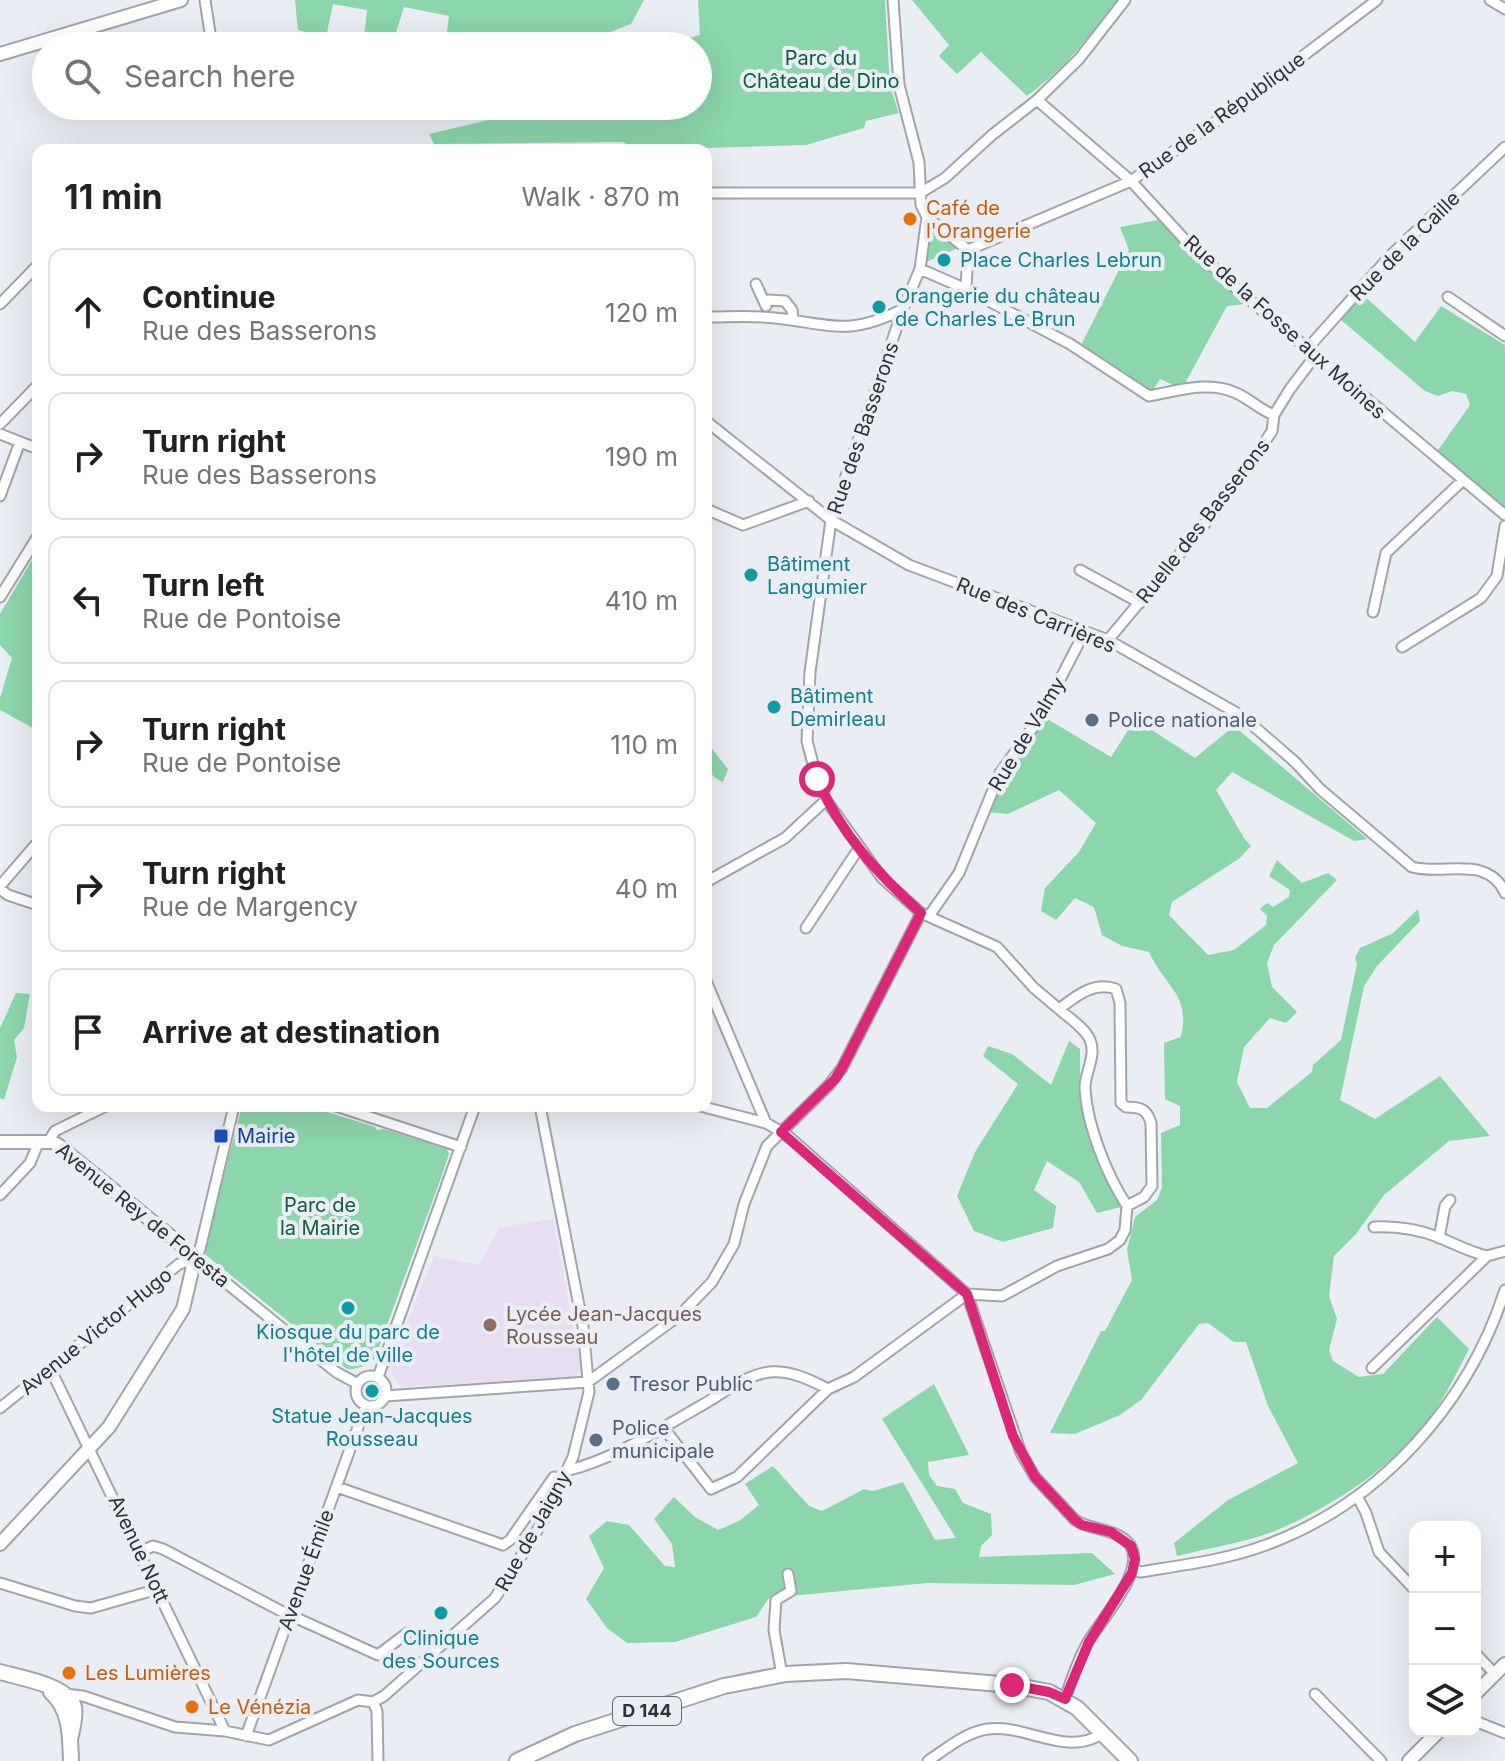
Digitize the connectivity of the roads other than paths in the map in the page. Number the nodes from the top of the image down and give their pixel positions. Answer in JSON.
{"nodes":[{"id":1,"x":181,"y":0,"type":"edge"},
{"id":2,"x":205,"y":0,"type":"edge"},
{"id":3,"x":893,"y":0,"type":"edge"},
{"id":4,"x":1125,"y":0,"type":"edge"},
{"id":5,"x":1377,"y":0,"type":"edge"},
{"id":6,"x":1490,"y":0,"type":"edge"},
{"id":7,"x":1505,"y":9,"type":"edge"},
{"id":8,"x":74,"y":32,"type":"edge"},
{"id":9,"x":210,"y":32,"type":"edge"},
{"id":10,"x":32,"y":44,"type":"edge"},
{"id":11,"x":0,"y":54,"type":"edge"},
{"id":12,"x":1037,"y":100,"type":"junction"},
{"id":13,"x":1505,"y":147,"type":"edge"},
{"id":14,"x":1131,"y":181,"type":"junction"},
{"id":15,"x":712,"y":193,"type":"edge"},
{"id":16,"x":920,"y":193,"type":"junction"},
{"id":17,"x":927,"y":217,"type":"junction"},
{"id":18,"x":968,"y":250,"type":"junction"},
{"id":19,"x":920,"y":269,"type":"junction"},
{"id":20,"x":32,"y":271,"type":"edge"},
{"id":21,"x":756,"y":284,"type":"dead end"},
{"id":22,"x":966,"y":289,"type":"junction"},
{"id":23,"x":1448,"y":297,"type":"dead end"},
{"id":24,"x":0,"y":304,"type":"edge"},
{"id":25,"x":765,"y":304,"type":"junction"},
{"id":26,"x":903,"y":309,"type":"junction"},
{"id":27,"x":712,"y":317,"type":"edge"},
{"id":28,"x":770,"y":317,"type":"junction"},
{"id":29,"x":793,"y":320,"type":"junction"},
{"id":30,"x":1505,"y":336,"type":"edge"},
{"id":31,"x":1311,"y":352,"type":"junction"},
{"id":32,"x":32,"y":391,"type":"edge"},
{"id":33,"x":1274,"y":415,"type":"junction"},
{"id":34,"x":0,"y":424,"type":"edge"},
{"id":35,"x":712,"y":426,"type":"edge"},
{"id":36,"x":0,"y":434,"type":"edge"},
{"id":37,"x":20,"y":442,"type":"junction"},
{"id":38,"x":32,"y":447,"type":"edge"},
{"id":39,"x":1462,"y":481,"type":"junction"},
{"id":40,"x":0,"y":496,"type":"edge"},
{"id":41,"x":809,"y":501,"type":"junction"},
{"id":42,"x":712,"y":512,"type":"edge"},
{"id":43,"x":1505,"y":515,"type":"edge"},
{"id":44,"x":831,"y":520,"type":"junction"},
{"id":45,"x":1505,"y":526,"type":"edge"},
{"id":46,"x":32,"y":546,"type":"edge"},
{"id":47,"x":1080,"y":570,"type":"dead end"},
{"id":48,"x":0,"y":597,"type":"edge"},
{"id":49,"x":1140,"y":603,"type":"junction"},
{"id":50,"x":1373,"y":612,"type":"dead end"},
{"id":51,"x":1085,"y":631,"type":"junction"},
{"id":52,"x":1108,"y":640,"type":"junction"},
{"id":53,"x":1402,"y":647,"type":"dead end"},
{"id":54,"x":826,"y":800,"type":"junction"},
{"id":55,"x":859,"y":848,"type":"junction"},
{"id":56,"x":32,"y":849,"type":"edge"},
{"id":57,"x":712,"y":879,"type":"edge"},
{"id":58,"x":0,"y":888,"type":"edge"},
{"id":59,"x":1505,"y":893,"type":"edge"},
{"id":60,"x":32,"y":903,"type":"edge"},
{"id":61,"x":925,"y":914,"type":"junction"},
{"id":62,"x":806,"y":928,"type":"dead end"},
{"id":63,"x":712,"y":995,"type":"edge"},
{"id":64,"x":1059,"y":1009,"type":"junction"},
{"id":65,"x":757,"y":1103,"type":"junction"},
{"id":66,"x":712,"y":1109,"type":"edge"},
{"id":67,"x":94,"y":1112,"type":"edge"},
{"id":68,"x":233,"y":1112,"type":"edge"},
{"id":69,"x":354,"y":1112,"type":"edge"},
{"id":70,"x":473,"y":1112,"type":"edge"},
{"id":71,"x":541,"y":1112,"type":"edge"},
{"id":72,"x":740,"y":1115,"type":"junction"},
{"id":73,"x":766,"y":1123,"type":"junction"},
{"id":74,"x":781,"y":1132,"type":"junction"},
{"id":75,"x":0,"y":1142,"type":"edge"},
{"id":76,"x":44,"y":1142,"type":"junction"},
{"id":77,"x":461,"y":1147,"type":"junction"},
{"id":78,"x":0,"y":1195,"type":"edge"},
{"id":79,"x":1450,"y":1200,"type":"dead end"},
{"id":80,"x":1127,"y":1206,"type":"junction"},
{"id":81,"x":1374,"y":1227,"type":"dead end"},
{"id":82,"x":1439,"y":1238,"type":"junction"},
{"id":83,"x":1505,"y":1251,"type":"edge"},
{"id":84,"x":1487,"y":1256,"type":"junction"},
{"id":85,"x":194,"y":1262,"type":"junction"},
{"id":86,"x":1505,"y":1290,"type":"edge"},
{"id":87,"x":967,"y":1294,"type":"junction"},
{"id":88,"x":50,"y":1368,"type":"junction"},
{"id":89,"x":1372,"y":1368,"type":"dead end"},
{"id":90,"x":378,"y":1377,"type":"junction"},
{"id":91,"x":588,"y":1382,"type":"junction"},
{"id":92,"x":358,"y":1384,"type":"junction"},
{"id":93,"x":828,"y":1389,"type":"junction"},
{"id":94,"x":385,"y":1396,"type":"junction"},
{"id":95,"x":366,"y":1405,"type":"junction"},
{"id":96,"x":0,"y":1408,"type":"edge"},
{"id":97,"x":663,"y":1427,"type":"junction"},
{"id":98,"x":91,"y":1449,"type":"junction"},
{"id":99,"x":564,"y":1475,"type":"junction"},
{"id":100,"x":337,"y":1487,"type":"junction"},
{"id":101,"x":1357,"y":1496,"type":"junction"},
{"id":102,"x":0,"y":1544,"type":"edge"},
{"id":103,"x":140,"y":1552,"type":"junction"},
{"id":104,"x":1133,"y":1569,"type":"junction"},
{"id":105,"x":788,"y":1574,"type":"dead end"},
{"id":106,"x":0,"y":1583,"type":"edge"},
{"id":107,"x":1409,"y":1584,"type":"edge"},
{"id":108,"x":158,"y":1589,"type":"junction"},
{"id":109,"x":289,"y":1614,"type":"junction"},
{"id":110,"x":407,"y":1633,"type":"dead end"},
{"id":111,"x":1481,"y":1659,"type":"edge"},
{"id":112,"x":1505,"y":1664,"type":"edge"},
{"id":113,"x":0,"y":1672,"type":"edge"},
{"id":114,"x":1495,"y":1674,"type":"junction"},
{"id":115,"x":782,"y":1675,"type":"junction"},
{"id":116,"x":1481,"y":1688,"type":"edge"},
{"id":117,"x":1315,"y":1694,"type":"dead end"},
{"id":118,"x":1065,"y":1699,"type":"junction"},
{"id":119,"x":64,"y":1701,"type":"junction"},
{"id":120,"x":373,"y":1702,"type":"junction"},
{"id":121,"x":111,"y":1706,"type":"junction"},
{"id":122,"x":1481,"y":1723,"type":"edge"},
{"id":123,"x":225,"y":1731,"type":"junction"},
{"id":124,"x":1103,"y":1733,"type":"junction"},
{"id":125,"x":1505,"y":1733,"type":"edge"},
{"id":126,"x":246,"y":1736,"type":"junction"},
{"id":127,"x":1433,"y":1737,"type":"edge"},
{"id":128,"x":71,"y":1761,"type":"edge"},
{"id":129,"x":378,"y":1761,"type":"edge"},
{"id":130,"x":517,"y":1761,"type":"edge"},
{"id":131,"x":928,"y":1761,"type":"edge"},
{"id":132,"x":1130,"y":1761,"type":"edge"},
{"id":133,"x":1381,"y":1761,"type":"edge"},
{"id":134,"x":1409,"y":1761,"type":"edge"}],
"edges":[{"from":1,"to":8,"type":"main road"},
{"from":2,"to":9,"type":"street"},
{"from":3,"to":16,"type":"street"},
{"from":4,"to":12,"type":"street"},
{"from":5,"to":14,"type":"street","name":"Rue de la République"},
{"from":6,"to":7,"type":"street"},
{"from":10,"to":11,"type":"main road"},
{"from":12,"to":14,"type":"street","name":"Rue de la Fosse aux Moines"},
{"from":12,"to":16,"type":"street"},
{"from":13,"to":31,"type":"street","name":"Rue de la Caille"},
{"from":14,"to":18,"type":"street","name":"Rue de la République"},
{"from":14,"to":31,"type":"street","name":"Rue de la Fosse aux Moines"},
{"from":15,"to":16,"type":"street"},
{"from":16,"to":17,"type":"street"},
{"from":17,"to":18,"type":"street"},
{"from":17,"to":19,"type":"street","name":"Rue des Basserons"},
{"from":18,"to":22,"type":"street"},
{"from":19,"to":22,"type":"street"},
{"from":19,"to":26,"type":"street","name":"Rue des Basserons"},
{"from":20,"to":24,"type":"street"},
{"from":21,"to":25,"type":"street"},
{"from":22,"to":33,"type":"street"},
{"from":23,"to":30,"type":"street"},
{"from":25,"to":28,"type":"street"},
{"from":25,"to":29,"type":"street"},
{"from":26,"to":29,"type":"street"},
{"from":26,"to":44,"type":"street","name":"Rue des Basserons"},
{"from":27,"to":28,"type":"street"},
{"from":28,"to":29,"type":"street"},
{"from":31,"to":33,"type":"street","name":"Ruelle des Basserons"},
{"from":31,"to":39,"type":"street","name":"Rue de la Fosse aux Moines"},
{"from":32,"to":34,"type":"street"},
{"from":33,"to":49,"type":"street","name":"Ruelle des Basserons"},
{"from":35,"to":41,"type":"street","name":"Rue des Carrières"},
{"from":36,"to":37,"type":"street"},
{"from":37,"to":38,"type":"street"},
{"from":37,"to":40,"type":"street"},
{"from":39,"to":43,"type":"street","name":"Rue de la Fosse aux Moines"},
{"from":39,"to":50,"type":"street"},
{"from":41,"to":42,"type":"street"},
{"from":41,"to":44,"type":"street","name":"Rue des Carrières"},
{"from":44,"to":51,"type":"street","name":"Rue des Carrières"},
{"from":44,"to":54,"type":"street","name":"Rue des Basserons"},
{"from":45,"to":53,"type":"street"},
{"from":46,"to":48,"type":"street"},
{"from":47,"to":49,"type":"street"},
{"from":49,"to":52,"type":"street","name":"Ruelle des Basserons"},
{"from":51,"to":52,"type":"street","name":"Rue des Carrières"},
{"from":51,"to":61,"type":"street","name":"Rue de Valmy"},
{"from":52,"to":59,"type":"street","name":"Rue des Carrières"},
{"from":54,"to":55,"type":"street","name":"Rue des Basserons"},
{"from":54,"to":57,"type":"street"},
{"from":55,"to":61,"type":"street","name":"Rue des Basserons"},
{"from":55,"to":62,"type":"street"},
{"from":56,"to":58,"type":"street"},
{"from":58,"to":60,"type":"street"},
{"from":61,"to":64,"type":"street","name":"Rue des Basserons"},
{"from":61,"to":74,"type":"street"},
{"from":63,"to":65,"type":"street"},
{"from":64,"to":80,"type":"street","name":"Rue des Basserons"},
{"from":64,"to":80,"type":"street"},
{"from":65,"to":72,"type":"street"},
{"from":65,"to":73,"type":"street"},
{"from":66,"to":72,"type":"street"},
{"from":67,"to":76,"type":"street"},
{"from":68,"to":85,"type":"street"},
{"from":69,"to":77,"type":"street"},
{"from":70,"to":77,"type":"street"},
{"from":71,"to":91,"type":"street","name":"Rue de Jaigny"},
{"from":72,"to":73,"type":"street"},
{"from":73,"to":74,"type":"street"},
{"from":74,"to":87,"type":"street"},
{"from":74,"to":91,"type":"street"},
{"from":75,"to":76,"type":"main road"},
{"from":76,"to":78,"type":"street"},
{"from":76,"to":85,"type":"main road","name":"Avenue Rey de Foresta"},
{"from":77,"to":90,"type":"street"},
{"from":79,"to":82,"type":"street"},
{"from":80,"to":87,"type":"street"},
{"from":81,"to":82,"type":"street"},
{"from":82,"to":84,"type":"street"},
{"from":83,"to":84,"type":"street"},
{"from":84,"to":89,"type":"street"},
{"from":85,"to":88,"type":"street","name":"Avenue Victor Hugo"},
{"from":85,"to":92,"type":"street","name":"Avenue Rey de Foresta"},
{"from":85,"to":98,"type":"main road"},
{"from":86,"to":101,"type":"street"},
{"from":87,"to":93,"type":"street"},
{"from":87,"to":104,"type":"street"},
{"from":88,"to":96,"type":"street","name":"Avenue Victor Hugo"},
{"from":88,"to":98,"type":"street","name":"Avenue Nott"},
{"from":90,"to":92,"type":"street"},
{"from":90,"to":94,"type":"street"},
{"from":91,"to":94,"type":"street"},
{"from":91,"to":99,"type":"street","name":"Rue de Jaigny"},
{"from":92,"to":95,"type":"street"},
{"from":93,"to":97,"type":"street"},
{"from":93,"to":97,"type":"street"},
{"from":94,"to":95,"type":"street"},
{"from":95,"to":100,"type":"street","name":"Avenue Émile"},
{"from":97,"to":99,"type":"street"},
{"from":98,"to":102,"type":"main road"},
{"from":98,"to":103,"type":"street","name":"Avenue Nott"},
{"from":99,"to":100,"type":"street"},
{"from":99,"to":120,"type":"street","name":"Rue de Jaigny"},
{"from":100,"to":109,"type":"street","name":"Avenue Émile"},
{"from":101,"to":104,"type":"street"},
{"from":101,"to":107,"type":"street"},
{"from":103,"to":108,"type":"street","name":"Avenue Nott"},
{"from":103,"to":109,"type":"street"},
{"from":104,"to":118,"type":"street"},
{"from":105,"to":115,"type":"street"},
{"from":106,"to":108,"type":"street"},
{"from":108,"to":123,"type":"street","name":"Avenue Nott"},
{"from":109,"to":110,"type":"street"},
{"from":109,"to":126,"type":"street","name":"Avenue Émile"},
{"from":111,"to":114,"type":"street"},
{"from":112,"to":114,"type":"main road"},
{"from":113,"to":119,"type":"main road"},
{"from":114,"to":116,"type":"main road"},
{"from":115,"to":118,"type":"main road","number":"D 144"},
{"from":115,"to":130,"type":"main road","number":"D 144"},
{"from":117,"to":133,"type":"street"},
{"from":118,"to":124,"type":"main road","number":"D 144"},
{"from":119,"to":121,"type":"street"},
{"from":119,"to":121,"type":"street"},
{"from":119,"to":128,"type":"main road"},
{"from":120,"to":126,"type":"street"},
{"from":120,"to":129,"type":"street"},
{"from":121,"to":123,"type":"street"},
{"from":122,"to":125,"type":"street"},
{"from":123,"to":126,"type":"street"},
{"from":124,"to":131,"type":"street"},
{"from":124,"to":132,"type":"main road","number":"D 144"},
{"from":127,"to":134,"type":"main road"}]}
